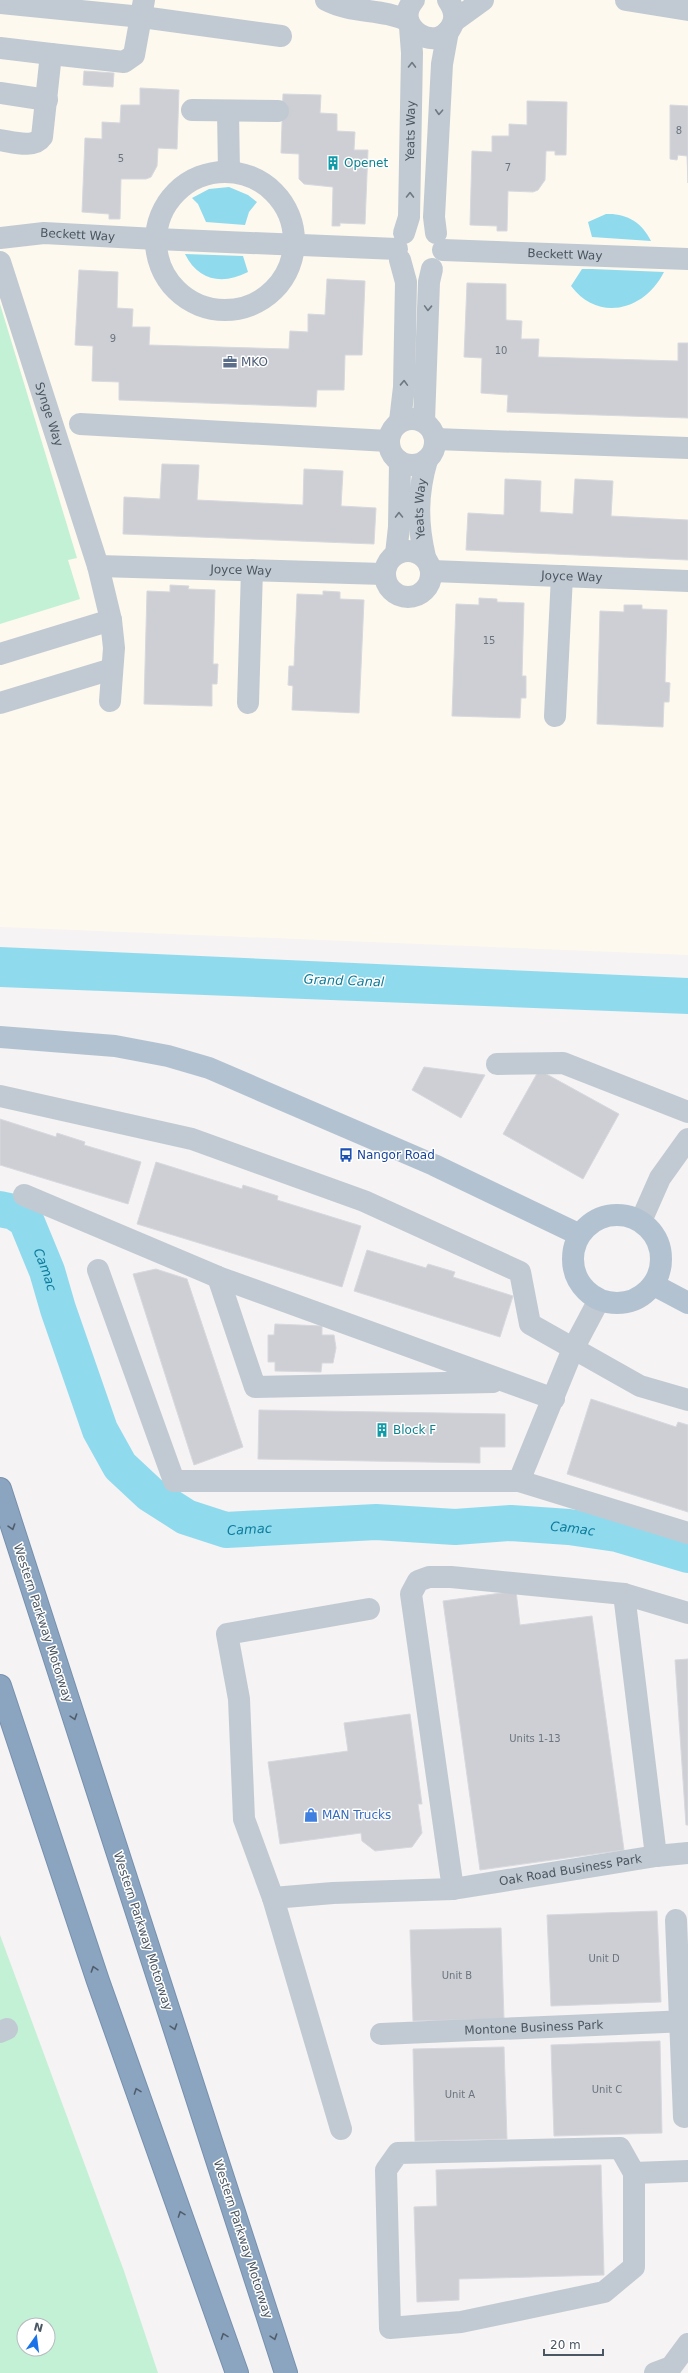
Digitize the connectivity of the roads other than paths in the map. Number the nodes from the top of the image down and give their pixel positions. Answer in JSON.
{"nodes":[{"id":1,"x":326,"y":0,"type":"edge"},
{"id":2,"x":414,"y":0,"type":"edge"},
{"id":3,"x":448,"y":0,"type":"edge"},
{"id":4,"x":483,"y":0,"type":"edge"},
{"id":5,"x":626,"y":0,"type":"edge"},
{"id":6,"x":0,"y":3,"type":"edge"},
{"id":7,"x":143,"y":9,"type":"edge"},
{"id":8,"x":688,"y":10,"type":"edge"},
{"id":9,"x":409,"y":24,"type":"junction"},
{"id":10,"x":451,"y":26,"type":"junction"},
{"id":11,"x":281,"y":36,"type":"dead end"},
{"id":12,"x":0,"y":48,"type":"edge"},
{"id":13,"x":51,"y":54,"type":"junction"},
{"id":14,"x":0,"y":93,"type":"edge"},
{"id":15,"x":47,"y":100,"type":"junction"},
{"id":16,"x":192,"y":110,"type":"dead end"},
{"id":17,"x":228,"y":111,"type":"junction"},
{"id":18,"x":278,"y":111,"type":"dead end"},
{"id":19,"x":0,"y":140,"type":"edge"},
{"id":20,"x":229,"y":172,"type":"junction"},
{"id":21,"x":0,"y":238,"type":"edge"},
{"id":22,"x":156,"y":239,"type":"junction"},
{"id":23,"x":439,"y":242,"type":"junction"},
{"id":24,"x":294,"y":244,"type":"junction"},
{"id":25,"x":400,"y":248,"type":"junction"},
{"id":26,"x":688,"y":259,"type":"edge"},
{"id":27,"x":0,"y":262,"type":"edge"},
{"id":28,"x":432,"y":269,"type":"junction"},
{"id":29,"x":400,"y":422,"type":"junction"},
{"id":30,"x":80,"y":424,"type":"dead end"},
{"id":31,"x":429,"y":430,"type":"junction"},
{"id":32,"x":388,"y":441,"type":"junction"},
{"id":33,"x":688,"y":448,"type":"edge"},
{"id":34,"x":427,"y":460,"type":"junction"},
{"id":35,"x":400,"y":462,"type":"junction"},
{"id":36,"x":396,"y":554,"type":"junction"},
{"id":37,"x":428,"y":564,"type":"junction"},
{"id":38,"x":98,"y":566,"type":"junction"},
{"id":39,"x":252,"y":570,"type":"junction"},
{"id":40,"x":384,"y":574,"type":"junction"},
{"id":41,"x":562,"y":576,"type":"junction"},
{"id":42,"x":688,"y":581,"type":"edge"},
{"id":43,"x":111,"y":620,"type":"junction"},
{"id":44,"x":0,"y":654,"type":"edge"},
{"id":45,"x":112,"y":669,"type":"junction"},
{"id":46,"x":110,"y":701,"type":"dead end"},
{"id":47,"x":0,"y":703,"type":"edge"},
{"id":48,"x":248,"y":703,"type":"dead end"},
{"id":49,"x":555,"y":716,"type":"dead end"},
{"id":50,"x":0,"y":1037,"type":"edge"},
{"id":51,"x":497,"y":1064,"type":"dead end"},
{"id":52,"x":0,"y":1096,"type":"edge"},
{"id":53,"x":688,"y":1112,"type":"edge"},
{"id":54,"x":688,"y":1139,"type":"edge"},
{"id":55,"x":24,"y":1195,"type":"dead end"},
{"id":56,"x":641,"y":1222,"type":"junction"},
{"id":57,"x":580,"y":1235,"type":"junction"},
{"id":58,"x":98,"y":1270,"type":"dead end"},
{"id":59,"x":218,"y":1277,"type":"junction"},
{"id":60,"x":654,"y":1285,"type":"junction"},
{"id":61,"x":599,"y":1300,"type":"junction"},
{"id":62,"x":688,"y":1303,"type":"edge"},
{"id":63,"x":574,"y":1349,"type":"junction"},
{"id":64,"x":506,"y":1381,"type":"junction"},
{"id":65,"x":554,"y":1399,"type":"junction"},
{"id":66,"x":688,"y":1400,"type":"edge"},
{"id":67,"x":519,"y":1481,"type":"junction"},
{"id":68,"x":0,"y":1489,"type":"edge"},
{"id":69,"x":688,"y":1533,"type":"edge"},
{"id":70,"x":624,"y":1594,"type":"junction"},
{"id":71,"x":369,"y":1609,"type":"dead end"},
{"id":72,"x":688,"y":1613,"type":"edge"},
{"id":73,"x":0,"y":1686,"type":"edge"},
{"id":74,"x":688,"y":1853,"type":"edge"},
{"id":75,"x":656,"y":1856,"type":"junction"},
{"id":76,"x":453,"y":1889,"type":"junction"},
{"id":77,"x":273,"y":1898,"type":"junction"},
{"id":78,"x":676,"y":1920,"type":"dead end"},
{"id":79,"x":684,"y":2022,"type":"edge"},
{"id":80,"x":381,"y":2034,"type":"dead end"},
{"id":81,"x":684,"y":2117,"type":"dead end"},
{"id":82,"x":341,"y":2128,"type":"dead end"},
{"id":83,"x":688,"y":2171,"type":"edge"},
{"id":84,"x":634,"y":2173,"type":"junction"},
{"id":85,"x":688,"y":2344,"type":"edge"},
{"id":86,"x":237,"y":2373,"type":"edge"},
{"id":87,"x":286,"y":2373,"type":"edge"},
{"id":88,"x":655,"y":2373,"type":"edge"}],
"edges":[{"from":1,"to":9,"type":"street"},
{"from":2,"to":9,"type":"street","name":"Yeats Way"},
{"from":3,"to":10,"type":"street"},
{"from":4,"to":10,"type":"street"},
{"from":5,"to":8,"type":"street"},
{"from":6,"to":7,"type":"street"},
{"from":7,"to":11,"type":"street"},
{"from":7,"to":13,"type":"street"},
{"from":9,"to":10,"type":"street"},
{"from":25,"to":9,"type":"street","name":"Yeats Way","one_way":true},
{"from":10,"to":23,"type":"street","one_way":true},
{"from":12,"to":13,"type":"street"},
{"from":13,"to":15,"type":"street"},
{"from":14,"to":15,"type":"street"},
{"from":15,"to":19,"type":"street"},
{"from":16,"to":17,"type":"street"},
{"from":17,"to":18,"type":"street"},
{"from":17,"to":20,"type":"street"},
{"from":20,"to":22,"type":"street"},
{"from":20,"to":24,"type":"street"},
{"from":21,"to":22,"type":"street","name":"Beckett Way"},
{"from":22,"to":24,"type":"street","name":"Beckett Way"},
{"from":22,"to":24,"type":"street"},
{"from":23,"to":25,"type":"street"},
{"from":23,"to":26,"type":"street","name":"Beckett Way"},
{"from":23,"to":28,"type":"street"},
{"from":24,"to":25,"type":"street","name":"Beckett Way"},
{"from":25,"to":28,"type":"street"},
{"from":29,"to":25,"type":"street","name":"Yeats Way","one_way":true},
{"from":27,"to":38,"type":"street","name":"Synge Way"},
{"from":28,"to":31,"type":"street","one_way":true},
{"from":29,"to":31,"type":"street"},
{"from":29,"to":32,"type":"street"},
{"from":30,"to":32,"type":"street"},
{"from":31,"to":33,"type":"street"},
{"from":31,"to":34,"type":"street"},
{"from":32,"to":35,"type":"street"},
{"from":34,"to":35,"type":"street"},
{"from":34,"to":37,"type":"street","name":"Yeats Way"},
{"from":36,"to":35,"type":"street","name":"Yeats Way","one_way":true},
{"from":36,"to":37,"type":"street"},
{"from":36,"to":40,"type":"street"},
{"from":37,"to":40,"type":"street"},
{"from":37,"to":41,"type":"street","name":"Joyce Way"},
{"from":38,"to":39,"type":"street","name":"Joyce Way"},
{"from":38,"to":43,"type":"street","name":"Synge Way"},
{"from":39,"to":40,"type":"street","name":"Joyce Way"},
{"from":39,"to":48,"type":"street"},
{"from":41,"to":42,"type":"street","name":"Joyce Way"},
{"from":41,"to":49,"type":"street"},
{"from":43,"to":44,"type":"street"},
{"from":43,"to":45,"type":"street","name":"Synge Way"},
{"from":45,"to":46,"type":"street","name":"Synge Way"},
{"from":45,"to":47,"type":"street"},
{"from":50,"to":57,"type":"main road"},
{"from":51,"to":53,"type":"street"},
{"from":52,"to":63,"type":"street"},
{"from":54,"to":56,"type":"street"},
{"from":55,"to":59,"type":"street"},
{"from":56,"to":57,"type":"main road"},
{"from":56,"to":60,"type":"main road"},
{"from":57,"to":61,"type":"main road"},
{"from":58,"to":67,"type":"street"},
{"from":59,"to":64,"type":"street"},
{"from":59,"to":64,"type":"street"},
{"from":60,"to":61,"type":"main road"},
{"from":60,"to":62,"type":"main road"},
{"from":61,"to":63,"type":"street"},
{"from":63,"to":65,"type":"street"},
{"from":63,"to":66,"type":"street"},
{"from":64,"to":65,"type":"street"},
{"from":65,"to":67,"type":"street"},
{"from":67,"to":69,"type":"street"},
{"from":68,"to":87,"type":"highway","name":"Western Parkway Motorway","one_way":true},
{"from":70,"to":72,"type":"street"},
{"from":70,"to":75,"type":"street"},
{"from":70,"to":76,"type":"street"},
{"from":71,"to":77,"type":"street"},
{"from":86,"to":73,"type":"highway","one_way":true},
{"from":74,"to":75,"type":"street","name":"Oak Road Business Park"},
{"from":75,"to":76,"type":"street","name":"Oak Road Business Park"},
{"from":76,"to":77,"type":"street","name":"Oak Road Business Park"},
{"from":77,"to":82,"type":"street"},
{"from":78,"to":79,"type":"street"},
{"from":79,"to":80,"type":"street","name":"Montone Business Park"},
{"from":79,"to":81,"type":"street"},
{"from":83,"to":84,"type":"street"},
{"from":84,"to":84,"type":"street"},
{"from":85,"to":88,"type":"street"}]}
